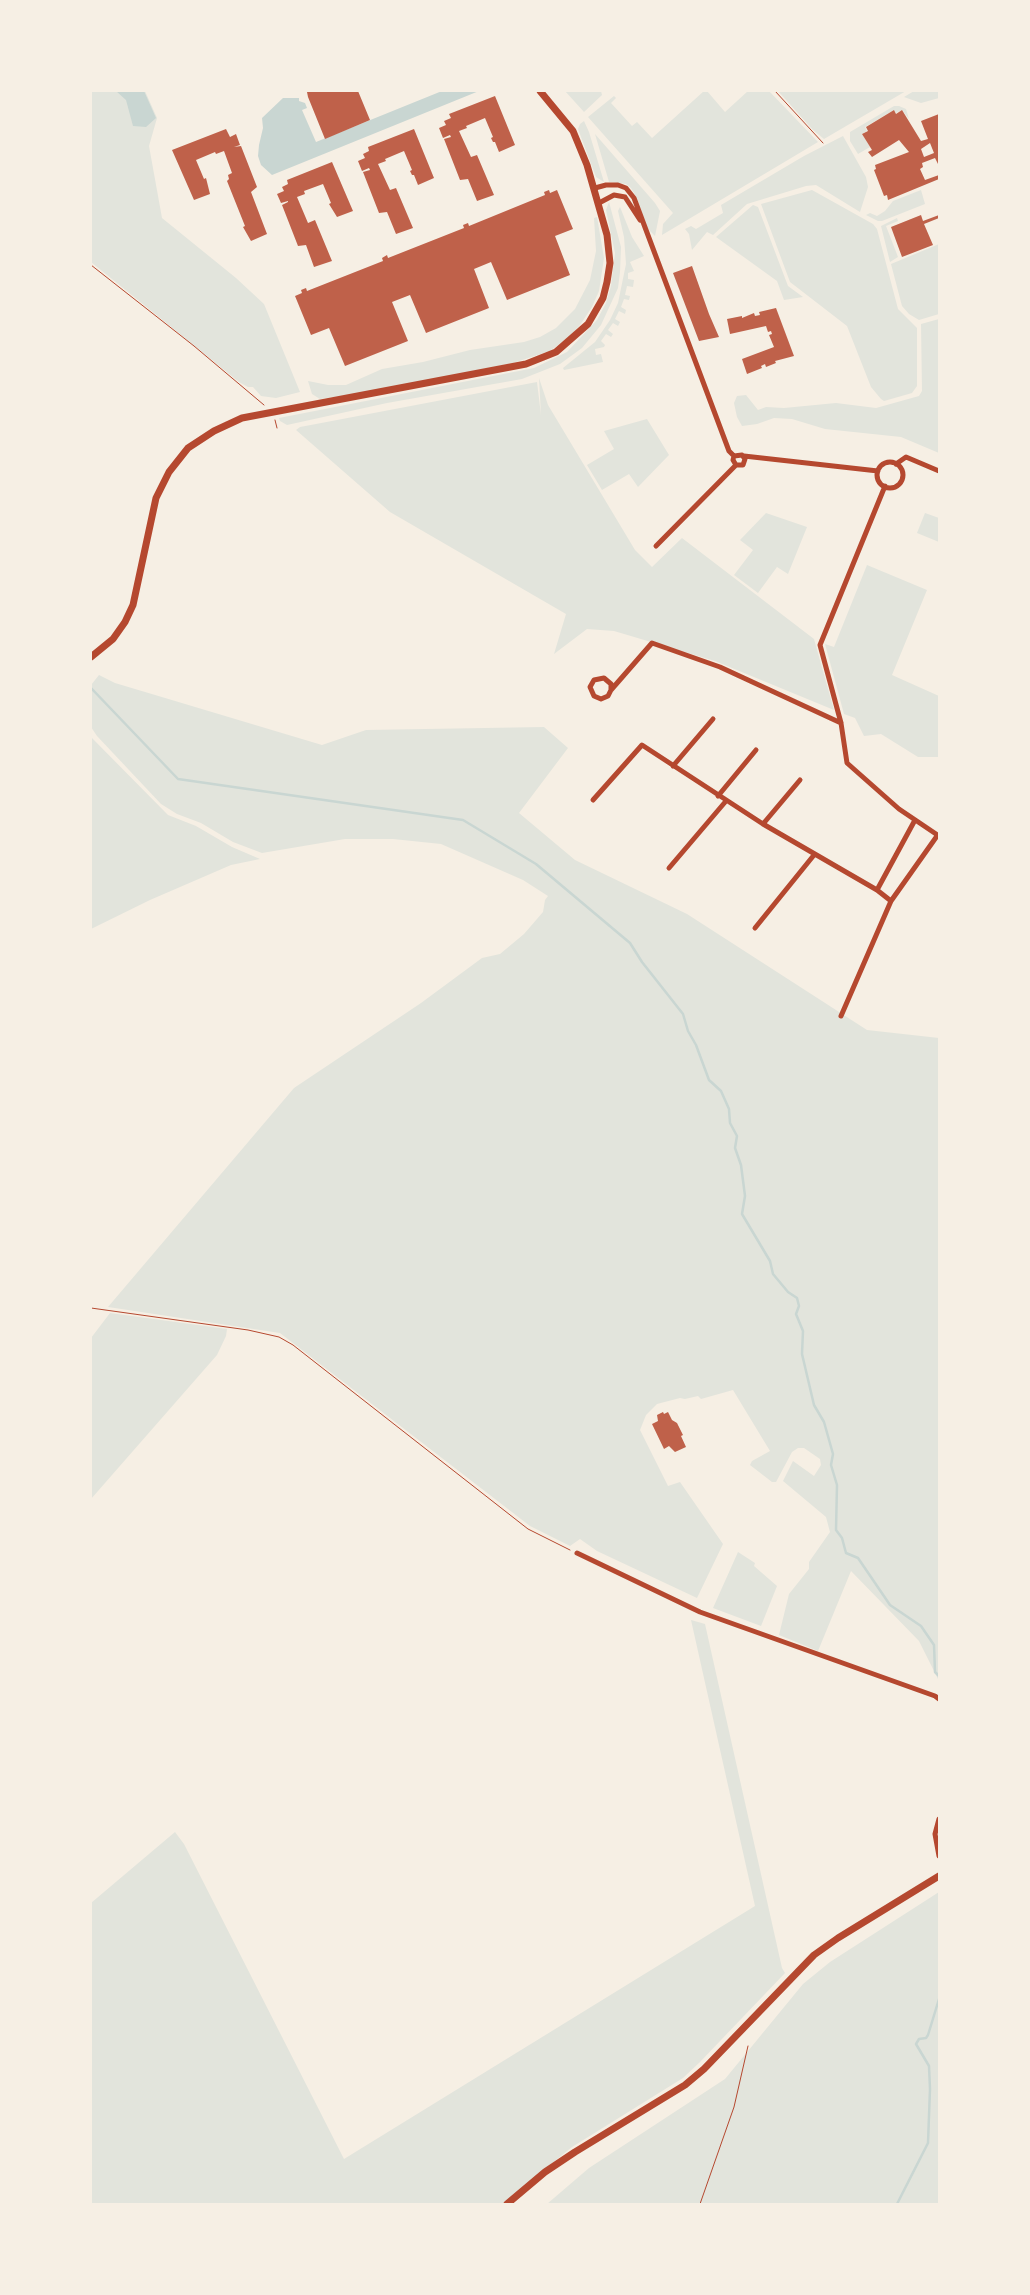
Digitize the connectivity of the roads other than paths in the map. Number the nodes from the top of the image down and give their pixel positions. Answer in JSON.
{"nodes":[{"id":1,"x":540,"y":91,"type":"edge"},
{"id":2,"x":594,"y":188,"type":"junction"},
{"id":3,"x":598,"y":203,"type":"junction"},
{"id":4,"x":644,"y":225,"type":"junction"},
{"id":5,"x":734,"y":456,"type":"junction"},
{"id":6,"x":744,"y":456,"type":"junction"},
{"id":7,"x":896,"y":464,"type":"junction"},
{"id":8,"x":736,"y":465,"type":"junction"},
{"id":9,"x":878,"y":471,"type":"junction"},
{"id":10,"x":939,"y":471,"type":"edge"},
{"id":11,"x":885,"y":486,"type":"junction"},
{"id":12,"x":656,"y":546,"type":"dead end"},
{"id":13,"x":91,"y":658,"type":"edge"},
{"id":14,"x":611,"y":690,"type":"junction"},
{"id":15,"x":713,"y":719,"type":"dead end"},
{"id":16,"x":841,"y":722,"type":"junction"},
{"id":17,"x":756,"y":750,"type":"dead end"},
{"id":18,"x":673,"y":766,"type":"junction"},
{"id":19,"x":800,"y":780,"type":"dead end"},
{"id":20,"x":718,"y":796,"type":"junction"},
{"id":21,"x":593,"y":800,"type":"dead end"},
{"id":22,"x":726,"y":801,"type":"junction"},
{"id":23,"x":915,"y":820,"type":"junction"},
{"id":24,"x":763,"y":824,"type":"junction"},
{"id":25,"x":938,"y":836,"type":"edge"},
{"id":26,"x":814,"y":855,"type":"junction"},
{"id":27,"x":669,"y":868,"type":"dead end"},
{"id":28,"x":878,"y":890,"type":"junction"},
{"id":29,"x":891,"y":901,"type":"junction"},
{"id":30,"x":755,"y":928,"type":"dead end"},
{"id":31,"x":841,"y":1016,"type":"dead end"},
{"id":32,"x":577,"y":1553,"type":"road end"},
{"id":33,"x":939,"y":1699,"type":"edge"},
{"id":34,"x":939,"y":1819,"type":"edge"},
{"id":35,"x":939,"y":1856,"type":"edge"},
{"id":36,"x":939,"y":1876,"type":"edge"},
{"id":37,"x":507,"y":2204,"type":"edge"}],
"edges":[{"from":1,"to":2,"type":"main road"},
{"from":2,"to":3,"type":"main road"},
{"from":2,"to":4,"type":"street"},
{"from":3,"to":4,"type":"street"},
{"from":3,"to":13,"type":"main road"},
{"from":4,"to":5,"type":"street"},
{"from":5,"to":6,"type":"street"},
{"from":5,"to":8,"type":"street"},
{"from":6,"to":8,"type":"street"},
{"from":6,"to":9,"type":"street"},
{"from":7,"to":9,"type":"street"},
{"from":7,"to":10,"type":"street"},
{"from":7,"to":11,"type":"street"},
{"from":8,"to":12,"type":"street"},
{"from":9,"to":11,"type":"street"},
{"from":11,"to":16,"type":"street"},
{"from":14,"to":14,"type":"street"},
{"from":14,"to":16,"type":"street"},
{"from":15,"to":18,"type":"street"},
{"from":16,"to":23,"type":"street"},
{"from":17,"to":20,"type":"street"},
{"from":18,"to":20,"type":"street"},
{"from":18,"to":21,"type":"street"},
{"from":19,"to":24,"type":"street"},
{"from":20,"to":22,"type":"street"},
{"from":22,"to":24,"type":"street"},
{"from":22,"to":27,"type":"street"},
{"from":23,"to":25,"type":"street"},
{"from":23,"to":28,"type":"street"},
{"from":24,"to":26,"type":"street"},
{"from":25,"to":29,"type":"street"},
{"from":26,"to":28,"type":"street"},
{"from":26,"to":30,"type":"street"},
{"from":28,"to":29,"type":"street"},
{"from":29,"to":31,"type":"street"},
{"from":32,"to":33,"type":"street"},
{"from":34,"to":35,"type":"street"},
{"from":36,"to":37,"type":"main road"}]}
